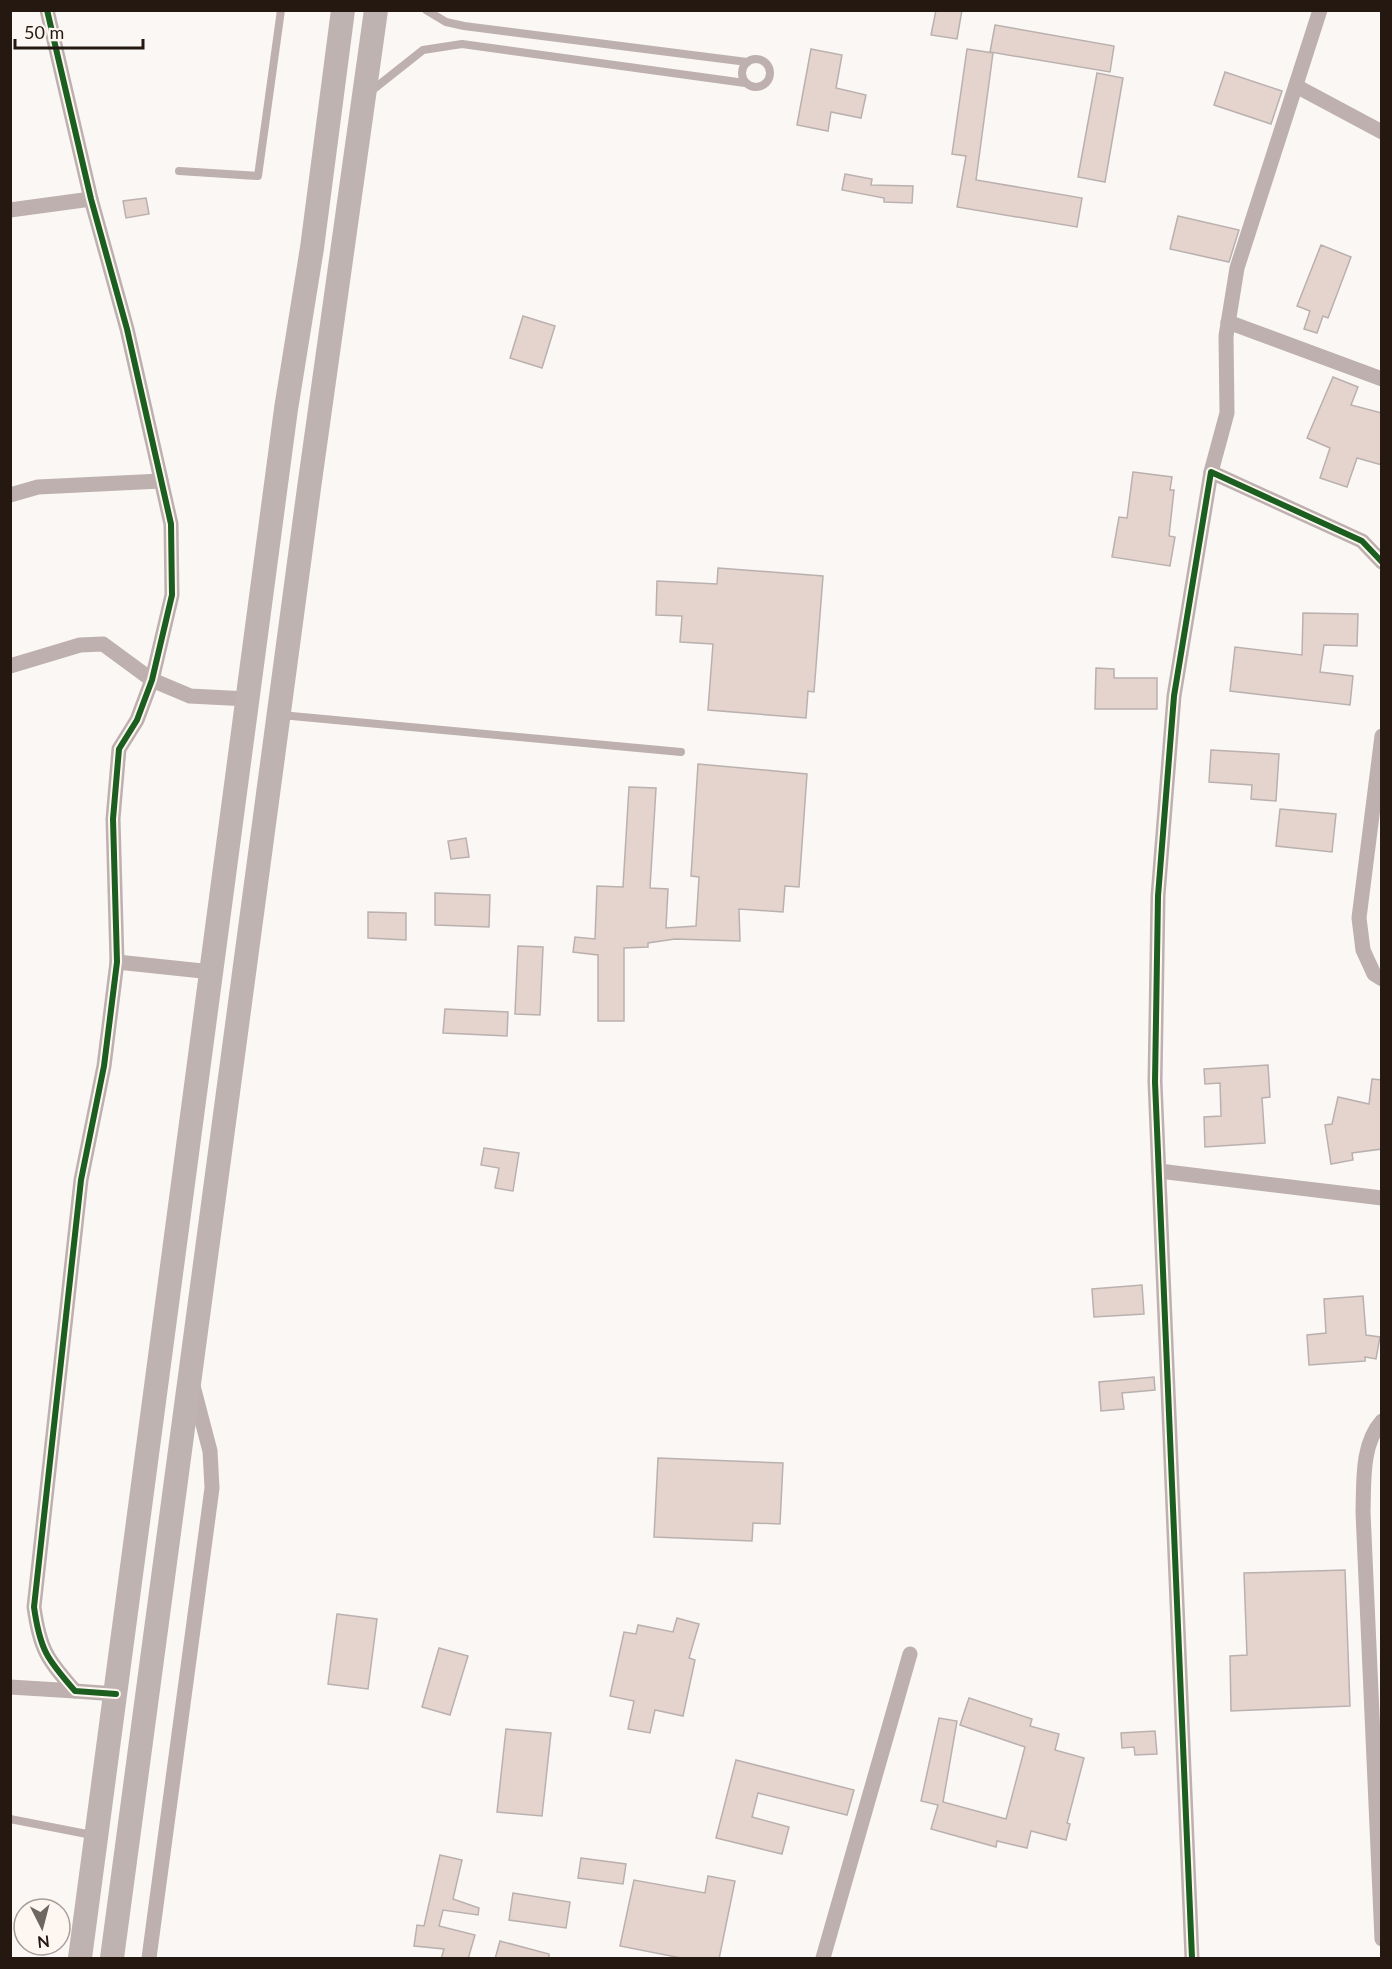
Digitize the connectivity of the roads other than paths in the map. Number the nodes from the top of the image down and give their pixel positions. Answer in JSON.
{"nodes":[{"id":1,"x":48,"y":10,"type":"edge"},
{"id":2,"x":281,"y":10,"type":"edge"},
{"id":3,"x":343,"y":10,"type":"edge"},
{"id":4,"x":376,"y":10,"type":"edge"},
{"id":5,"x":426,"y":10,"type":"edge"},
{"id":6,"x":1320,"y":10,"type":"edge"},
{"id":7,"x":747,"y":62,"type":"junction"},
{"id":8,"x":745,"y":83,"type":"junction"},
{"id":9,"x":1296,"y":86,"type":"junction"},
{"id":10,"x":365,"y":98,"type":"junction"},
{"id":11,"x":1382,"y":132,"type":"edge"},
{"id":12,"x":179,"y":171,"type":"dead end"},
{"id":13,"x":91,"y":199,"type":"junction"},
{"id":14,"x":11,"y":209,"type":"edge"},
{"id":15,"x":1228,"y":322,"type":"junction"},
{"id":16,"x":1382,"y":379,"type":"edge"},
{"id":17,"x":1211,"y":472,"type":"junction"},
{"id":18,"x":160,"y":481,"type":"junction"},
{"id":19,"x":10,"y":495,"type":"edge"},
{"id":20,"x":1382,"y":562,"type":"edge"},
{"id":21,"x":10,"y":666,"type":"edge"},
{"id":22,"x":152,"y":680,"type":"junction"},
{"id":23,"x":248,"y":699,"type":"junction"},
{"id":24,"x":280,"y":714,"type":"junction"},
{"id":25,"x":1382,"y":736,"type":"edge"},
{"id":26,"x":681,"y":752,"type":"dead end"},
{"id":27,"x":1376,"y":823,"type":"edge"},
{"id":28,"x":117,"y":962,"type":"junction"},
{"id":29,"x":212,"y":972,"type":"junction"},
{"id":30,"x":1382,"y":979,"type":"edge"},
{"id":31,"x":1159,"y":1171,"type":"junction"},
{"id":32,"x":1382,"y":1198,"type":"edge"},
{"id":33,"x":191,"y":1378,"type":"junction"},
{"id":34,"x":1382,"y":1421,"type":"edge"},
{"id":35,"x":1374,"y":1605,"type":"edge"},
{"id":36,"x":910,"y":1654,"type":"dead end"},
{"id":37,"x":10,"y":1688,"type":"edge"},
{"id":38,"x":75,"y":1691,"type":"junction"},
{"id":39,"x":116,"y":1694,"type":"junction"},
{"id":40,"x":10,"y":1820,"type":"edge"},
{"id":41,"x":97,"y":1836,"type":"junction"},
{"id":42,"x":1382,"y":1939,"type":"edge"},
{"id":43,"x":80,"y":1959,"type":"edge"},
{"id":44,"x":112,"y":1959,"type":"edge"},
{"id":45,"x":150,"y":1959,"type":"edge"},
{"id":46,"x":823,"y":1959,"type":"edge"},
{"id":47,"x":1192,"y":1959,"type":"edge"}],
"edges":[{"from":1,"to":13,"type":"street"},
{"from":2,"to":12,"type":"lane"},
{"from":3,"to":23,"type":"main road"},
{"from":4,"to":10,"type":"main road"},
{"from":5,"to":7,"type":"lane"},
{"from":6,"to":9,"type":"street"},
{"from":7,"to":8,"type":"lane"},
{"from":7,"to":8,"type":"lane"},
{"from":8,"to":10,"type":"lane"},
{"from":9,"to":11,"type":"street"},
{"from":9,"to":15,"type":"street"},
{"from":10,"to":24,"type":"main road"},
{"from":13,"to":14,"type":"street"},
{"from":13,"to":18,"type":"street"},
{"from":15,"to":16,"type":"street"},
{"from":15,"to":17,"type":"street"},
{"from":17,"to":20,"type":"street"},
{"from":17,"to":31,"type":"street"},
{"from":18,"to":19,"type":"street"},
{"from":18,"to":22,"type":"street"},
{"from":21,"to":22,"type":"street"},
{"from":22,"to":23,"type":"street"},
{"from":22,"to":28,"type":"street"},
{"from":23,"to":29,"type":"main road"},
{"from":24,"to":26,"type":"lane"},
{"from":24,"to":33,"type":"main road"},
{"from":25,"to":27,"type":"street"},
{"from":27,"to":30,"type":"street"},
{"from":28,"to":29,"type":"street"},
{"from":28,"to":38,"type":"street"},
{"from":29,"to":39,"type":"main road"},
{"from":31,"to":32,"type":"street"},
{"from":31,"to":47,"type":"street"},
{"from":33,"to":44,"type":"main road"},
{"from":33,"to":45,"type":"street"},
{"from":34,"to":35,"type":"street"},
{"from":35,"to":42,"type":"street"},
{"from":36,"to":46,"type":"street"},
{"from":37,"to":38,"type":"street"},
{"from":38,"to":39,"type":"street"},
{"from":39,"to":41,"type":"main road"},
{"from":40,"to":41,"type":"lane"},
{"from":41,"to":43,"type":"main road"}]}
